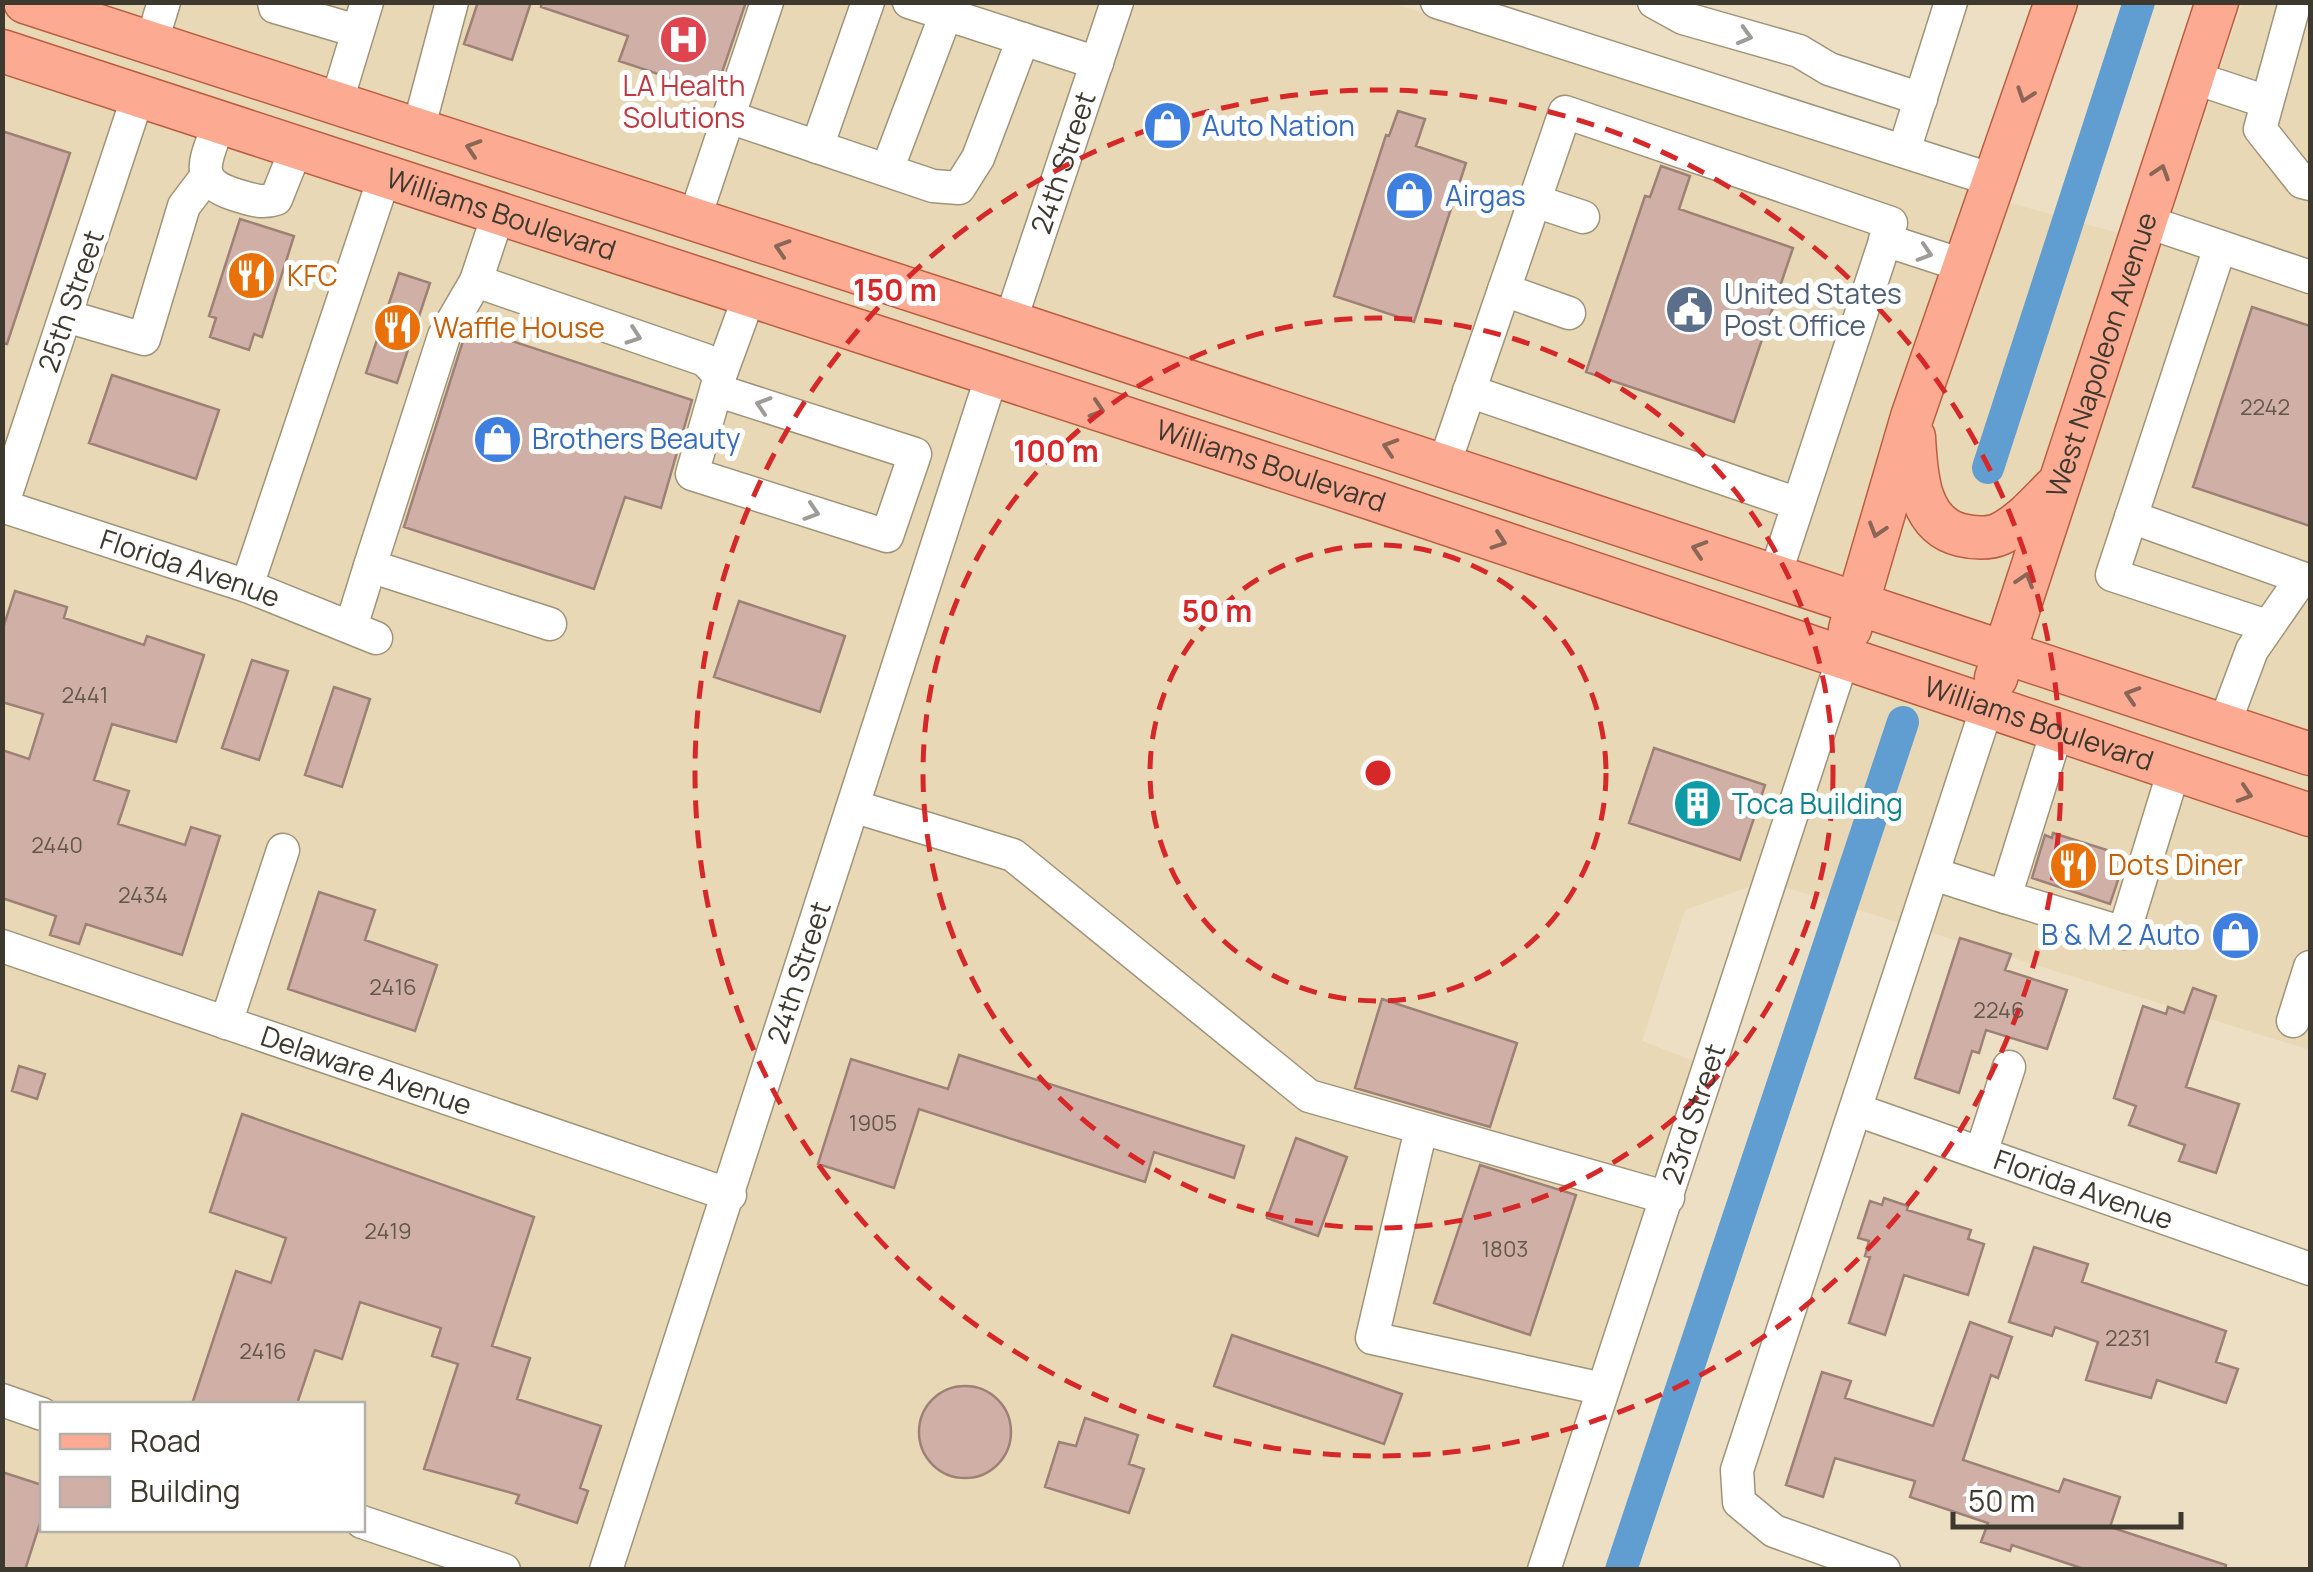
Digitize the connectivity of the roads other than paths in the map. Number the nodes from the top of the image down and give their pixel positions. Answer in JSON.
{"nodes":[{"id":1,"x":25,"y":2,"type":"edge"},
{"id":2,"x":164,"y":2,"type":"edge"},
{"id":3,"x":274,"y":2,"type":"edge"},
{"id":4,"x":452,"y":2,"type":"edge"},
{"id":5,"x":766,"y":2,"type":"edge"},
{"id":6,"x":868,"y":2,"type":"edge"},
{"id":7,"x":909,"y":2,"type":"edge"},
{"id":8,"x":1117,"y":2,"type":"edge"},
{"id":9,"x":1437,"y":2,"type":"edge"},
{"id":10,"x":1654,"y":2,"type":"edge"},
{"id":11,"x":1952,"y":2,"type":"edge"},
{"id":12,"x":2056,"y":2,"type":"edge"},
{"id":13,"x":2216,"y":2,"type":"edge"},
{"id":14,"x":2295,"y":2,"type":"edge"},
{"id":15,"x":946,"y":14,"type":"junction"},
{"id":16,"x":362,"y":17,"type":"edge"},
{"id":17,"x":2,"y":27,"type":"edge"},
{"id":18,"x":1023,"y":39,"type":"junction"},
{"id":19,"x":151,"y":44,"type":"junction"},
{"id":20,"x":2,"y":51,"type":"edge"},
{"id":21,"x":1097,"y":63,"type":"junction"},
{"id":22,"x":2192,"y":77,"type":"junction"},
{"id":23,"x":138,"y":96,"type":"junction"},
{"id":24,"x":1921,"y":100,"type":"junction"},
{"id":25,"x":2267,"y":102,"type":"junction"},
{"id":26,"x":336,"y":104,"type":"junction"},
{"id":27,"x":729,"y":117,"type":"junction"},
{"id":28,"x":219,"y":124,"type":"junction"},
{"id":29,"x":418,"y":130,"type":"junction"},
{"id":30,"x":817,"y":146,"type":"junction"},
{"id":31,"x":296,"y":148,"type":"junction"},
{"id":32,"x":1904,"y":152,"type":"junction"},
{"id":33,"x":887,"y":170,"type":"junction"},
{"id":34,"x":206,"y":177,"type":"junction"},
{"id":35,"x":384,"y":178,"type":"junction"},
{"id":36,"x":1996,"y":181,"type":"junction"},
{"id":37,"x":2310,"y":184,"type":"edge"},
{"id":38,"x":1535,"y":200,"type":"junction"},
{"id":39,"x":498,"y":215,"type":"junction"},
{"id":40,"x":1583,"y":217,"type":"dead end"},
{"id":41,"x":694,"y":220,"type":"junction"},
{"id":42,"x":2144,"y":221,"type":"junction"},
{"id":43,"x":1885,"y":240,"type":"junction"},
{"id":44,"x":2220,"y":247,"type":"junction"},
{"id":45,"x":1965,"y":266,"type":"junction"},
{"id":46,"x":2310,"y":277,"type":"edge"},
{"id":47,"x":476,"y":281,"type":"junction"},
{"id":48,"x":1504,"y":290,"type":"junction"},
{"id":49,"x":750,"y":294,"type":"junction"},
{"id":50,"x":1569,"y":313,"type":"dead end"},
{"id":51,"x":66,"y":316,"type":"junction"},
{"id":52,"x":1010,"y":322,"type":"junction"},
{"id":53,"x":838,"y":324,"type":"junction"},
{"id":54,"x":1137,"y":364,"type":"junction"},
{"id":55,"x":992,"y":375,"type":"junction"},
{"id":56,"x":718,"y":383,"type":"junction"},
{"id":57,"x":1469,"y":391,"type":"junction"},
{"id":58,"x":1912,"y":416,"type":"junction"},
{"id":59,"x":16,"y":424,"type":"edge"},
{"id":60,"x":1444,"y":465,"type":"junction"},
{"id":61,"x":2059,"y":484,"type":"junction"},
{"id":62,"x":1798,"y":504,"type":"junction"},
{"id":63,"x":2,"y":506,"type":"edge"},
{"id":64,"x":2131,"y":517,"type":"junction"},
{"id":65,"x":890,"y":529,"type":"junction"},
{"id":66,"x":938,"y":546,"type":"junction"},
{"id":67,"x":370,"y":566,"type":"junction"},
{"id":68,"x":2306,"y":567,"type":"edge"},
{"id":69,"x":1776,"y":575,"type":"junction"},
{"id":70,"x":247,"y":586,"type":"junction"},
{"id":71,"x":1857,"y":604,"type":"junction"},
{"id":72,"x":550,"y":624,"type":"dead end"},
{"id":73,"x":2267,"y":626,"type":"junction"},
{"id":74,"x":2004,"y":652,"type":"junction"},
{"id":75,"x":1842,"y":658,"type":"junction"},
{"id":76,"x":1987,"y":707,"type":"junction"},
{"id":77,"x":2224,"y":725,"type":"junction"},
{"id":78,"x":2056,"y":730,"type":"junction"},
{"id":79,"x":2310,"y":754,"type":"edge"},
{"id":80,"x":2174,"y":770,"type":"junction"},
{"id":81,"x":856,"y":806,"type":"junction"},
{"id":82,"x":2310,"y":815,"type":"edge"},
{"id":83,"x":284,"y":850,"type":"dead end"},
{"id":84,"x":1934,"y":874,"type":"junction"},
{"id":85,"x":2005,"y":897,"type":"junction"},
{"id":86,"x":2,"y":946,"type":"edge"},
{"id":87,"x":2310,"y":967,"type":"edge"},
{"id":88,"x":2292,"y":1021,"type":"dead end"},
{"id":89,"x":226,"y":1023,"type":"junction"},
{"id":90,"x":2009,"y":1068,"type":"dead end"},
{"id":91,"x":1858,"y":1110,"type":"junction"},
{"id":92,"x":1421,"y":1129,"type":"junction"},
{"id":93,"x":1982,"y":1153,"type":"junction"},
{"id":94,"x":730,"y":1195,"type":"junction"},
{"id":95,"x":1668,"y":1198,"type":"junction"},
{"id":96,"x":2310,"y":1269,"type":"edge"},
{"id":97,"x":1602,"y":1389,"type":"junction"},
{"id":98,"x":2,"y":1400,"type":"edge"},
{"id":99,"x":40,"y":1413,"type":"edge"},
{"id":100,"x":365,"y":1523,"type":"edge"},
{"id":101,"x":504,"y":1570,"type":"edge"},
{"id":102,"x":606,"y":1570,"type":"edge"},
{"id":103,"x":1544,"y":1570,"type":"edge"},
{"id":104,"x":1884,"y":1570,"type":"edge"}],
"edges":[{"from":1,"to":19,"type":"main road","name":"Williams Boulevard"},
{"from":2,"to":19,"type":"street"},
{"from":3,"to":16,"type":"street"},
{"from":4,"to":29,"type":"street"},
{"from":5,"to":27,"type":"street"},
{"from":6,"to":30,"type":"street"},
{"from":7,"to":15,"type":"street"},
{"from":8,"to":21,"type":"street","name":"24th Street"},
{"from":9,"to":32,"type":"street"},
{"from":10,"to":24,"type":"street","one_way":true},
{"from":11,"to":24,"type":"street"},
{"from":12,"to":36,"type":"main road","one_way":true},
{"from":13,"to":22,"type":"main road","name":"West Napoleon Avenue"},
{"from":14,"to":25,"type":"street"},
{"from":15,"to":18,"type":"street"},
{"from":15,"to":33,"type":"street"},
{"from":16,"to":26,"type":"street"},
{"from":17,"to":19,"type":"main road"},
{"from":18,"to":21,"type":"street"},
{"from":18,"to":33,"type":"street"},
{"from":19,"to":26,"type":"main road","name":"Williams Boulevard"},
{"from":20,"to":23,"type":"main road","name":"Williams Boulevard"},
{"from":21,"to":52,"type":"street","name":"24th Street"},
{"from":22,"to":25,"type":"street"},
{"from":42,"to":22,"type":"main road","name":"West Napoleon Avenue","one_way":true},
{"from":23,"to":28,"type":"main road","name":"Williams Boulevard"},
{"from":23,"to":51,"type":"street","name":"25th Street"},
{"from":24,"to":32,"type":"street"},
{"from":25,"to":37,"type":"street"},
{"from":26,"to":29,"type":"main road","name":"Williams Boulevard"},
{"from":27,"to":30,"type":"street"},
{"from":27,"to":41,"type":"street"},
{"from":28,"to":31,"type":"main road","name":"Williams Boulevard"},
{"from":28,"to":34,"type":"street"},
{"from":41,"to":29,"type":"main road","name":"Williams Boulevard","one_way":true},
{"from":30,"to":33,"type":"street"},
{"from":31,"to":34,"type":"street"},
{"from":31,"to":35,"type":"main road","name":"Williams Boulevard"},
{"from":32,"to":36,"type":"street"},
{"from":34,"to":51,"type":"street"},
{"from":35,"to":39,"type":"main road","name":"Williams Boulevard"},
{"from":35,"to":70,"type":"street"},
{"from":36,"to":45,"type":"main road"},
{"from":38,"to":40,"type":"street"},
{"from":38,"to":43,"type":"street"},
{"from":38,"to":48,"type":"street"},
{"from":39,"to":47,"type":"street"},
{"from":39,"to":49,"type":"main road","name":"Williams Boulevard"},
{"from":52,"to":41,"type":"main road","name":"Williams Boulevard","one_way":true},
{"from":42,"to":44,"type":"street"},
{"from":42,"to":61,"type":"main road","name":"West Napoleon Avenue"},
{"from":43,"to":45,"type":"street","one_way":true},
{"from":43,"to":62,"type":"street"},
{"from":44,"to":46,"type":"street"},
{"from":44,"to":64,"type":"street"},
{"from":45,"to":58,"type":"main road"},
{"from":47,"to":56,"type":"street","one_way":true},
{"from":47,"to":67,"type":"street"},
{"from":48,"to":50,"type":"street"},
{"from":48,"to":57,"type":"street"},
{"from":49,"to":53,"type":"main road","name":"Williams Boulevard"},
{"from":49,"to":56,"type":"street"},
{"from":51,"to":59,"type":"street","name":"25th Street"},
{"from":52,"to":53,"type":"main road"},
{"from":52,"to":54,"type":"main road","name":"Williams Boulevard"},
{"from":53,"to":55,"type":"main road","name":"Williams Boulevard"},
{"from":54,"to":55,"type":"main road"},
{"from":60,"to":54,"type":"main road","name":"Williams Boulevard","one_way":true},
{"from":55,"to":66,"type":"street","name":"24th Street"},
{"from":55,"to":75,"type":"main road","name":"Williams Boulevard","one_way":true},
{"from":65,"to":56,"type":"street","one_way":true},
{"from":56,"to":65,"type":"street","one_way":true},
{"from":57,"to":60,"type":"street"},
{"from":57,"to":62,"type":"street"},
{"from":58,"to":61,"type":"main road"},
{"from":58,"to":71,"type":"main road","one_way":true},
{"from":59,"to":63,"type":"street","name":"25th Street"},
{"from":69,"to":60,"type":"main road","name":"Williams Boulevard","one_way":true},
{"from":74,"to":61,"type":"main road","name":"West Napoleon Avenue","one_way":true},
{"from":62,"to":69,"type":"street"},
{"from":63,"to":70,"type":"street","name":"Florida Avenue"},
{"from":64,"to":68,"type":"street"},
{"from":64,"to":73,"type":"street"},
{"from":65,"to":66,"type":"street"},
{"from":66,"to":81,"type":"street","name":"24th Street"},
{"from":67,"to":70,"type":"street","name":"Florida Avenue"},
{"from":67,"to":72,"type":"street"},
{"from":68,"to":73,"type":"street"},
{"from":69,"to":71,"type":"main road","name":"Williams Boulevard"},
{"from":71,"to":74,"type":"main road","name":"Williams Boulevard"},
{"from":71,"to":75,"type":"main road"},
{"from":73,"to":77,"type":"street"},
{"from":74,"to":76,"type":"main road","name":"West Napoleon Avenue"},
{"from":77,"to":74,"type":"main road","name":"Williams Boulevard","one_way":true},
{"from":75,"to":76,"type":"main road","name":"Williams Boulevard"},
{"from":75,"to":95,"type":"street","name":"23rd Street"},
{"from":76,"to":78,"type":"main road","name":"Williams Boulevard"},
{"from":76,"to":84,"type":"street"},
{"from":77,"to":79,"type":"main road","name":"Williams Boulevard"},
{"from":78,"to":80,"type":"main road","name":"Williams Boulevard"},
{"from":78,"to":85,"type":"street"},
{"from":80,"to":82,"type":"main road","name":"Williams Boulevard","one_way":true},
{"from":80,"to":85,"type":"street"},
{"from":81,"to":92,"type":"street"},
{"from":81,"to":94,"type":"street","name":"24th Street"},
{"from":83,"to":89,"type":"street"},
{"from":84,"to":85,"type":"street"},
{"from":84,"to":91,"type":"street"},
{"from":86,"to":89,"type":"street","name":"Delaware Avenue"},
{"from":87,"to":88,"type":"street"},
{"from":89,"to":94,"type":"street","name":"Delaware Avenue"},
{"from":90,"to":93,"type":"street"},
{"from":91,"to":93,"type":"street","name":"Florida Avenue"},
{"from":91,"to":104,"type":"street"},
{"from":92,"to":95,"type":"street"},
{"from":92,"to":97,"type":"street"},
{"from":93,"to":96,"type":"street","name":"Florida Avenue"},
{"from":94,"to":102,"type":"street","name":"24th Street"},
{"from":95,"to":97,"type":"street","name":"23rd Street"},
{"from":97,"to":103,"type":"street","name":"23rd Street"},
{"from":98,"to":99,"type":"street"},
{"from":100,"to":101,"type":"street"}]}
